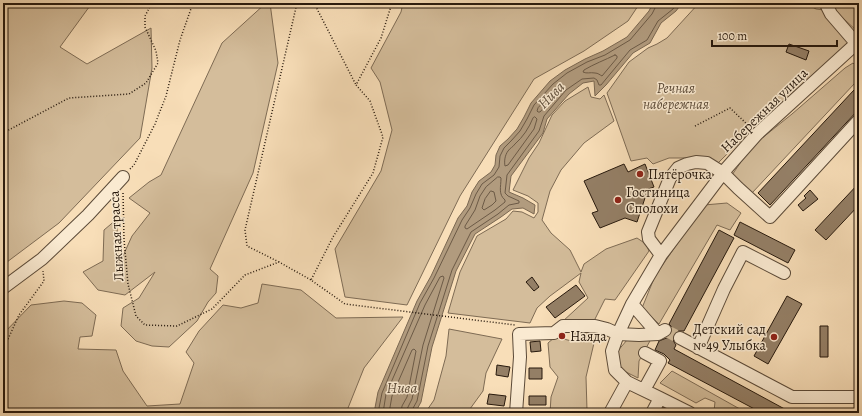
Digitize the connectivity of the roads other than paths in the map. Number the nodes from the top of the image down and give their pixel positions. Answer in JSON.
{"nodes":[{"id":1,"x":824,"y":4,"type":"edge"},
{"id":2,"x":856,"y":47,"type":"edge"},
{"id":3,"x":859,"y":120,"type":"edge"},
{"id":4,"x":723,"y":173,"type":"junction"},
{"id":5,"x":123,"y":177,"type":"road end"},
{"id":6,"x":661,"y":255,"type":"junction"},
{"id":7,"x":784,"y":273,"type":"dead end"},
{"id":8,"x":3,"y":288,"type":"edge"},
{"id":9,"x":632,"y":304,"type":"junction"},
{"id":10,"x":618,"y":334,"type":"junction"},
{"id":11,"x":680,"y":338,"type":"tunnel mouth"},
{"id":12,"x":698,"y":348,"type":"junction"},
{"id":13,"x":645,"y":352,"type":"dead end"},
{"id":14,"x":627,"y":382,"type":"junction"},
{"id":15,"x":644,"y":390,"type":"junction"},
{"id":16,"x":859,"y":397,"type":"edge"},
{"id":17,"x":660,"y":398,"type":"junction"},
{"id":18,"x":516,"y":413,"type":"edge"},
{"id":19,"x":610,"y":413,"type":"edge"},
{"id":20,"x":652,"y":413,"type":"edge"},
{"id":21,"x":690,"y":413,"type":"edge"}],
"edges":[{"from":1,"to":2,"type":"street"},
{"from":2,"to":4,"type":"street","name":"Набережная улица"},
{"from":3,"to":4,"type":"street"},
{"from":4,"to":6,"type":"street","name":"Набережная улица"},
{"from":4,"to":6,"type":"street"},
{"from":5,"to":8,"type":"street"},
{"from":6,"to":9,"type":"street","name":"Набережная улица"},
{"from":7,"to":12,"type":"street"},
{"from":9,"to":10,"type":"street","name":"Набережная улица"},
{"from":9,"to":10,"type":"street"},
{"from":10,"to":14,"type":"street","name":"Набережная улица"},
{"from":10,"to":18,"type":"street"},
{"from":11,"to":12,"type":"street"},
{"from":12,"to":16,"type":"street"},
{"from":13,"to":15,"type":"street"},
{"from":14,"to":15,"type":"street"},
{"from":14,"to":19,"type":"street"},
{"from":15,"to":17,"type":"street"},
{"from":17,"to":20,"type":"street"},
{"from":17,"to":21,"type":"street"}]}
